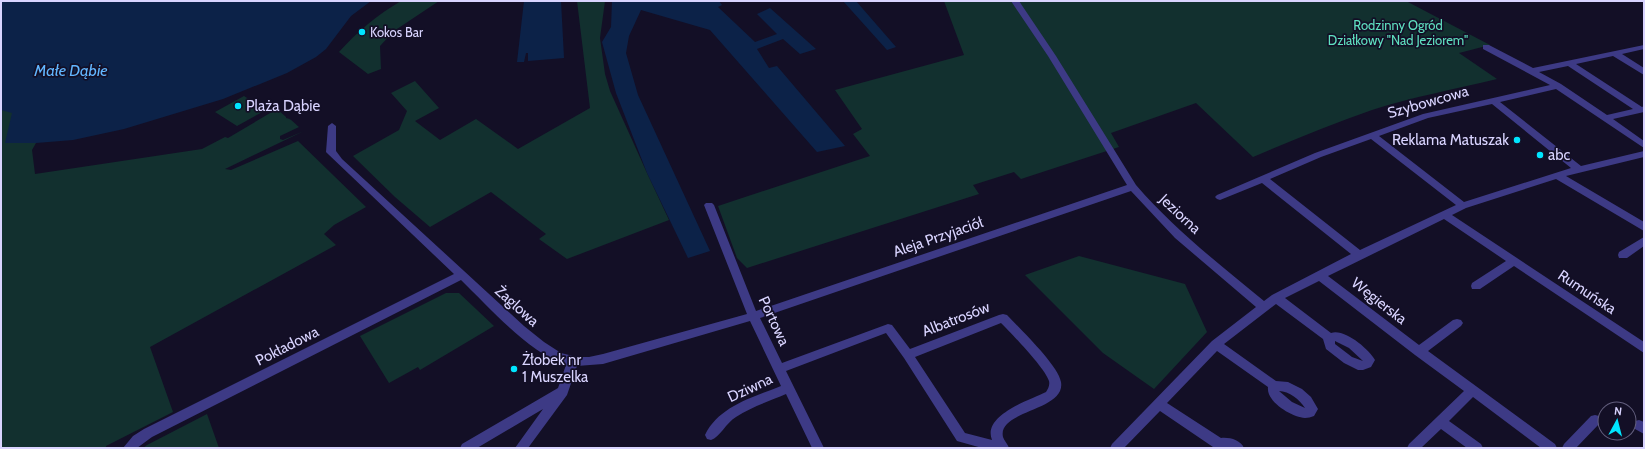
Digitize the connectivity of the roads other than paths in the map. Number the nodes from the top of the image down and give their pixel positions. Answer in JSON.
{"nodes":[{"id":1,"x":1015,"y":1,"type":"edge"},
{"id":2,"x":1486,"y":47,"type":"dead end"},
{"id":3,"x":1644,"y":47,"type":"edge"},
{"id":4,"x":1614,"y":53,"type":"junction"},
{"id":5,"x":1569,"y":63,"type":"junction"},
{"id":6,"x":1532,"y":71,"type":"junction"},
{"id":7,"x":1644,"y":72,"type":"edge"},
{"id":8,"x":1558,"y":86,"type":"junction"},
{"id":9,"x":1494,"y":101,"type":"junction"},
{"id":10,"x":1643,"y":110,"type":"edge"},
{"id":11,"x":1606,"y":118,"type":"junction"},
{"id":12,"x":332,"y":126,"type":"dead end"},
{"id":13,"x":1371,"y":135,"type":"junction"},
{"id":14,"x":1644,"y":145,"type":"edge"},
{"id":15,"x":1644,"y":154,"type":"edge"},
{"id":16,"x":1578,"y":169,"type":"junction"},
{"id":17,"x":1557,"y":175,"type":"junction"},
{"id":18,"x":1264,"y":179,"type":"junction"},
{"id":19,"x":1133,"y":186,"type":"junction"},
{"id":20,"x":1220,"y":197,"type":"dead end"},
{"id":21,"x":709,"y":205,"type":"dead end"},
{"id":22,"x":1464,"y":206,"type":"junction"},
{"id":23,"x":1445,"y":215,"type":"junction"},
{"id":24,"x":1644,"y":227,"type":"edge"},
{"id":25,"x":1644,"y":241,"type":"edge"},
{"id":26,"x":1359,"y":255,"type":"junction"},
{"id":27,"x":1623,"y":255,"type":"dead end"},
{"id":28,"x":1514,"y":261,"type":"junction"},
{"id":29,"x":462,"y":275,"type":"junction"},
{"id":30,"x":1320,"y":276,"type":"junction"},
{"id":31,"x":1476,"y":286,"type":"dead end"},
{"id":32,"x":1276,"y":298,"type":"junction"},
{"id":33,"x":1263,"y":306,"type":"junction"},
{"id":34,"x":753,"y":316,"type":"junction"},
{"id":35,"x":1457,"y":323,"type":"dead end"},
{"id":36,"x":1330,"y":338,"type":"dead end"},
{"id":37,"x":1216,"y":344,"type":"junction"},
{"id":38,"x":1644,"y":348,"type":"edge"},
{"id":39,"x":1419,"y":352,"type":"junction"},
{"id":40,"x":908,"y":355,"type":"junction"},
{"id":41,"x":572,"y":362,"type":"junction"},
{"id":42,"x":779,"y":369,"type":"junction"},
{"id":43,"x":1275,"y":386,"type":"dead end"},
{"id":44,"x":788,"y":388,"type":"junction"},
{"id":45,"x":563,"y":391,"type":"junction"},
{"id":46,"x":1472,"y":391,"type":"junction"},
{"id":47,"x":1158,"y":403,"type":"junction"},
{"id":48,"x":1595,"y":420,"type":"dead end"},
{"id":49,"x":1441,"y":422,"type":"junction"},
{"id":50,"x":711,"y":435,"type":"dead end"},
{"id":51,"x":1220,"y":447,"type":"edge"},
{"id":52,"x":129,"y":448,"type":"edge"},
{"id":53,"x":466,"y":448,"type":"edge"},
{"id":54,"x":521,"y":448,"type":"edge"},
{"id":55,"x":818,"y":448,"type":"edge"},
{"id":56,"x":1003,"y":448,"type":"edge"},
{"id":57,"x":1116,"y":448,"type":"edge"},
{"id":58,"x":1238,"y":448,"type":"edge"},
{"id":59,"x":1413,"y":448,"type":"edge"},
{"id":60,"x":1477,"y":448,"type":"edge"},
{"id":61,"x":1551,"y":448,"type":"edge"},
{"id":62,"x":1568,"y":448,"type":"edge"}],
"edges":[{"from":1,"to":19,"type":"street","name":"Jeziorna"},
{"from":2,"to":6,"type":"street"},
{"from":3,"to":4,"type":"street"},
{"from":4,"to":5,"type":"street"},
{"from":4,"to":7,"type":"street"},
{"from":5,"to":6,"type":"street"},
{"from":5,"to":10,"type":"street"},
{"from":6,"to":8,"type":"street"},
{"from":8,"to":9,"type":"street","name":"Szybowcowa"},
{"from":8,"to":11,"type":"street"},
{"from":9,"to":13,"type":"street","name":"Szybowcowa"},
{"from":9,"to":16,"type":"street"},
{"from":10,"to":11,"type":"street"},
{"from":11,"to":14,"type":"street"},
{"from":12,"to":29,"type":"street","name":"Żaglowa"},
{"from":13,"to":18,"type":"street","name":"Szybowcowa"},
{"from":13,"to":22,"type":"street","name":"Szybowcowa"},
{"from":15,"to":16,"type":"street"},
{"from":16,"to":17,"type":"street"},
{"from":17,"to":22,"type":"street"},
{"from":17,"to":24,"type":"street"},
{"from":18,"to":20,"type":"street","name":"Szybowcowa"},
{"from":18,"to":26,"type":"street"},
{"from":19,"to":33,"type":"street","name":"Jeziorna"},
{"from":19,"to":34,"type":"street","name":"Aleja Przyjaciół"},
{"from":21,"to":34,"type":"street","name":"Portowa"},
{"from":22,"to":23,"type":"street"},
{"from":23,"to":26,"type":"street"},
{"from":23,"to":28,"type":"street","name":"Rumuńska"},
{"from":25,"to":27,"type":"street"},
{"from":26,"to":30,"type":"street"},
{"from":28,"to":31,"type":"street"},
{"from":28,"to":38,"type":"street","name":"Rumuńska"},
{"from":29,"to":41,"type":"street","name":"Żaglowa"},
{"from":29,"to":52,"type":"street","name":"Pokładowa"},
{"from":30,"to":32,"type":"street"},
{"from":30,"to":39,"type":"street","name":"Węgierska"},
{"from":32,"to":33,"type":"street"},
{"from":32,"to":36,"type":"street"},
{"from":33,"to":37,"type":"street"},
{"from":34,"to":41,"type":"street","name":"Żaglowa"},
{"from":34,"to":42,"type":"street","name":"Portowa"},
{"from":35,"to":39,"type":"street"},
{"from":37,"to":43,"type":"street"},
{"from":37,"to":47,"type":"street"},
{"from":39,"to":46,"type":"street","name":"Węgierska"},
{"from":40,"to":42,"type":"street","name":"Albatrosów"},
{"from":40,"to":56,"type":"street","name":"Albatrosów"},
{"from":40,"to":56,"type":"street","name":"Albatrosów"},
{"from":41,"to":45,"type":"street"},
{"from":42,"to":44,"type":"street","name":"Portowa"},
{"from":44,"to":50,"type":"street","name":"Dziwna"},
{"from":44,"to":55,"type":"street","name":"Portowa"},
{"from":45,"to":53,"type":"street"},
{"from":45,"to":54,"type":"street"},
{"from":46,"to":49,"type":"street"},
{"from":46,"to":61,"type":"street","name":"Węgierska"},
{"from":47,"to":51,"type":"street"},
{"from":47,"to":57,"type":"street"},
{"from":48,"to":62,"type":"street"},
{"from":49,"to":59,"type":"street"},
{"from":49,"to":60,"type":"street"},
{"from":51,"to":58,"type":"street"}]}
